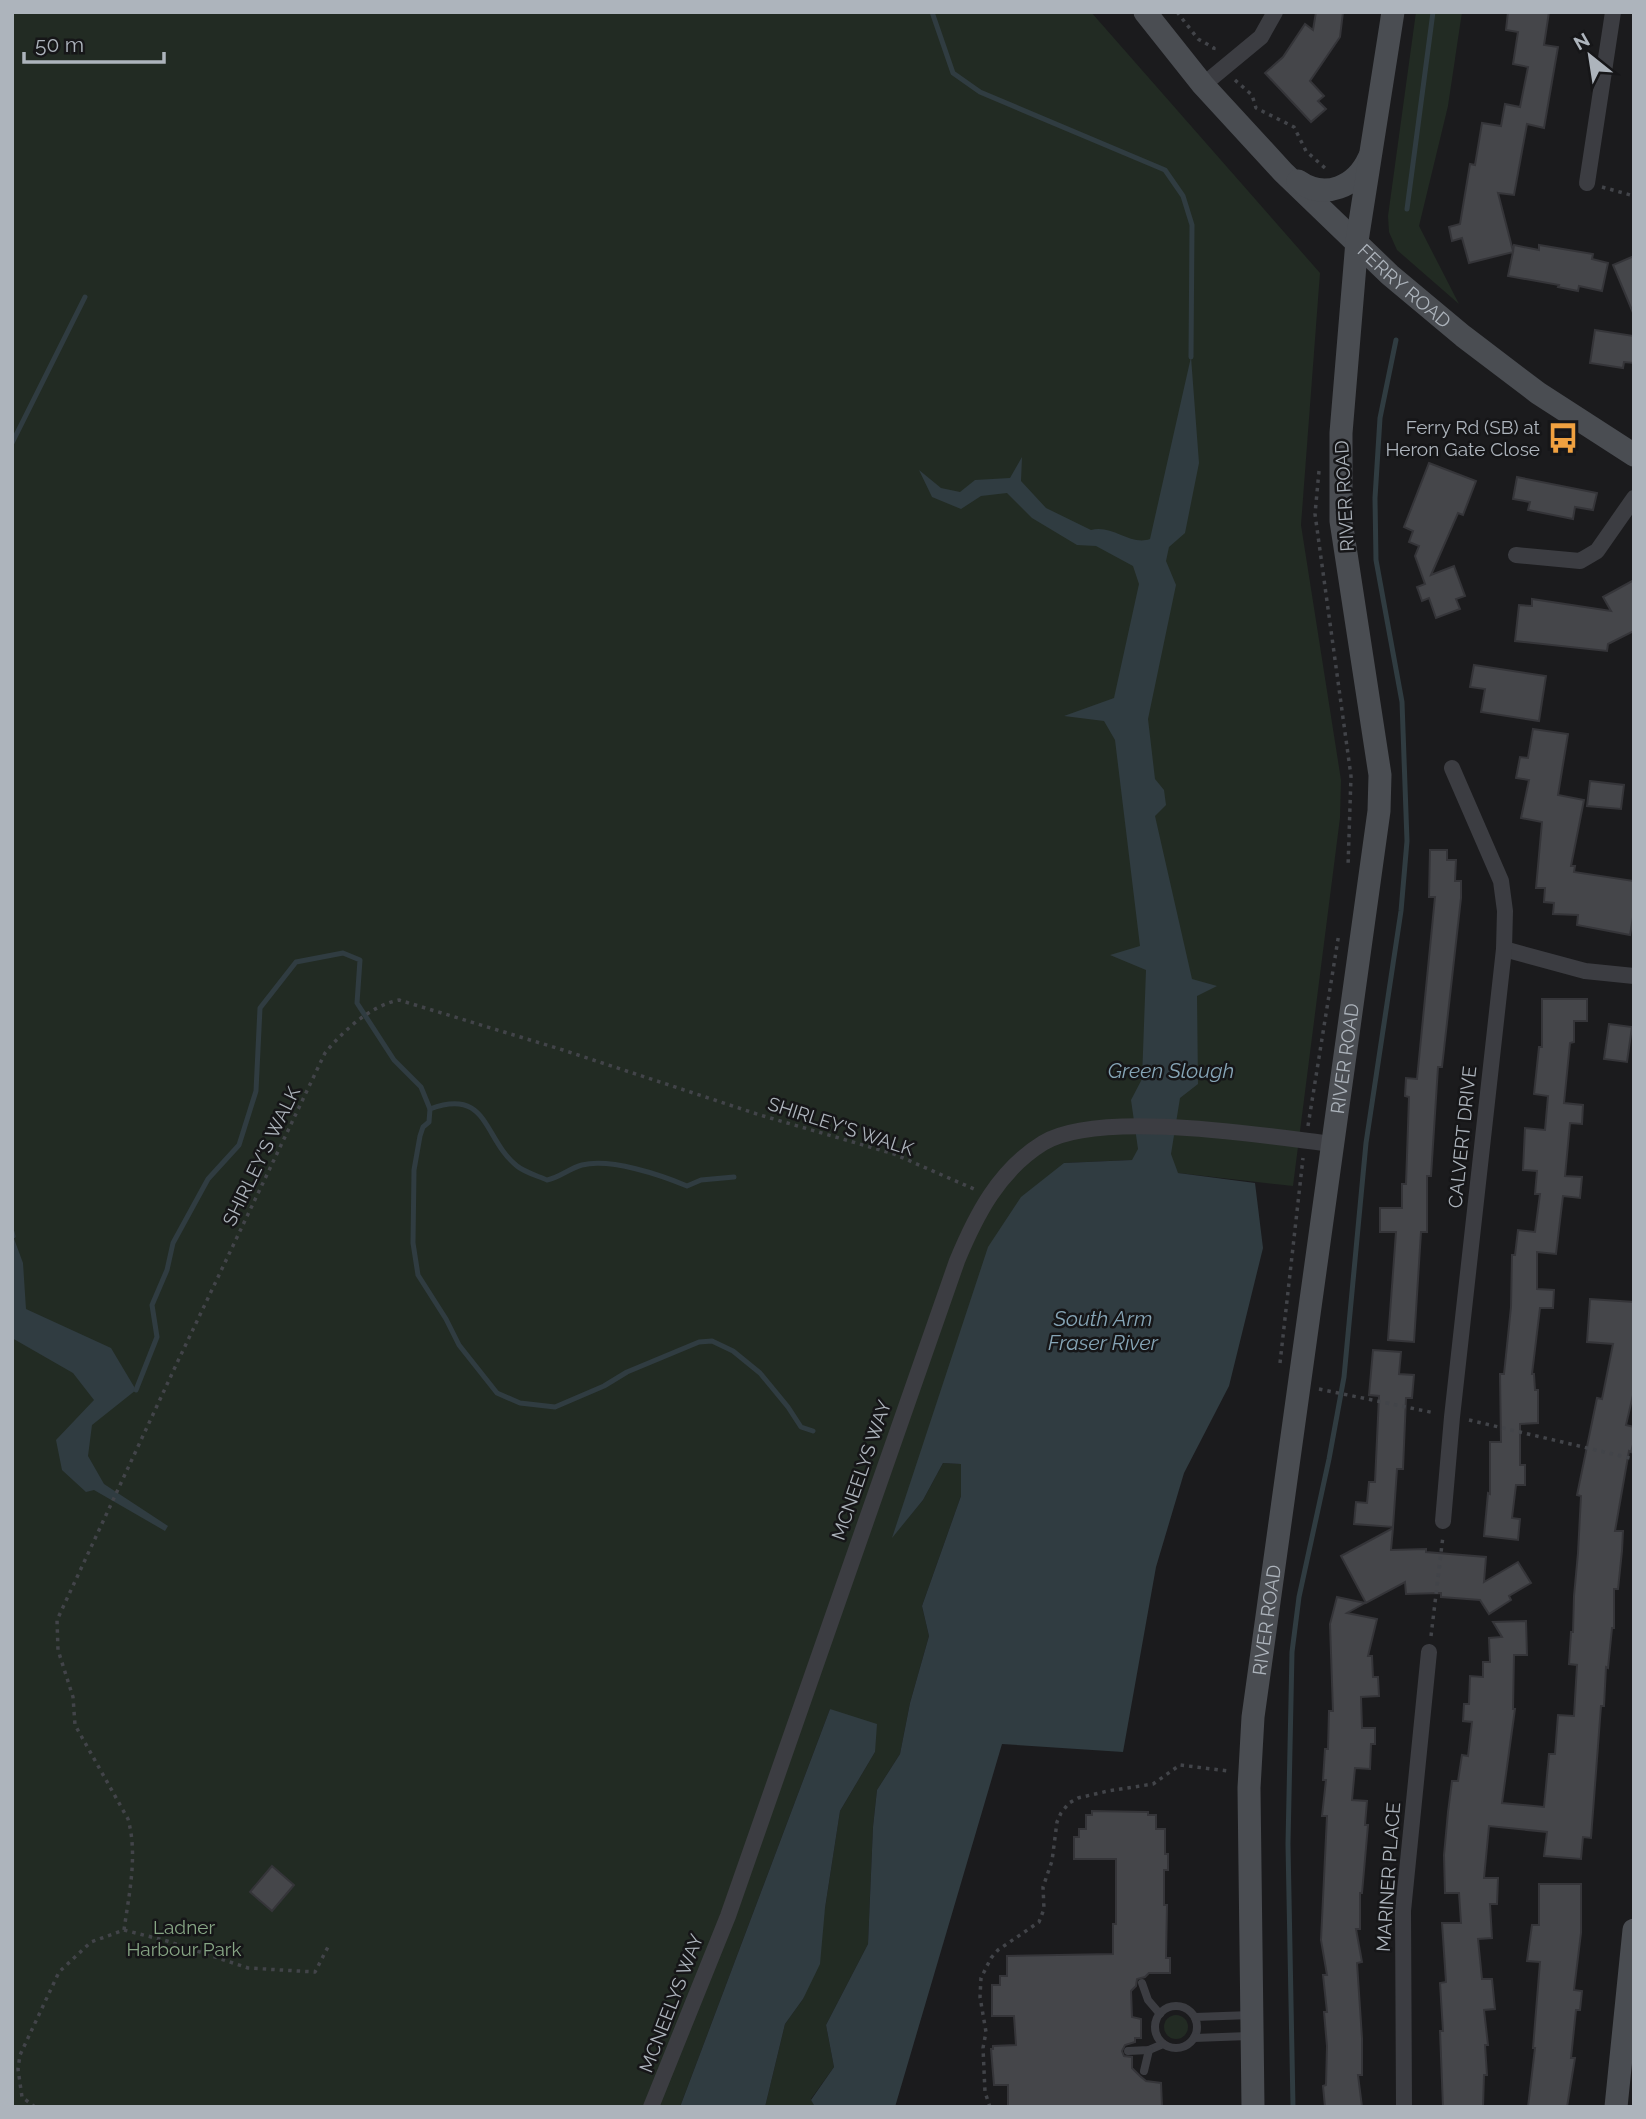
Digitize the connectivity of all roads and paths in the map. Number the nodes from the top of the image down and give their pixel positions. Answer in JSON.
{"nodes":[{"id":1,"x":1145,"y":12,"type":"edge"},
{"id":2,"x":1177,"y":12,"type":"edge"},
{"id":3,"x":1275,"y":12,"type":"edge"},
{"id":4,"x":1393,"y":12,"type":"edge"},
{"id":5,"x":1613,"y":12,"type":"edge"},
{"id":6,"x":1213,"y":55,"type":"dead end"},
{"id":7,"x":1233,"y":79,"type":"dead end"},
{"id":8,"x":1203,"y":85,"type":"junction"},
{"id":9,"x":1370,"y":155,"type":"junction"},
{"id":10,"x":1283,"y":172,"type":"junction"},
{"id":11,"x":1328,"y":172,"type":"dead end"},
{"id":12,"x":1587,"y":183,"type":"joint"},
{"id":13,"x":1634,"y":196,"type":"edge"},
{"id":14,"x":1357,"y":241,"type":"junction"},
{"id":15,"x":1634,"y":455,"type":"edge"},
{"id":16,"x":1319,"y":469,"type":"dead end"},
{"id":17,"x":1634,"y":498,"type":"edge"},
{"id":18,"x":1516,"y":555,"type":"dead end"},
{"id":19,"x":1452,"y":768,"type":"dead end"},
{"id":20,"x":1347,"y":877,"type":"dead end"},
{"id":21,"x":1341,"y":923,"type":"dead end"},
{"id":22,"x":1504,"y":949,"type":"junction"},
{"id":23,"x":1634,"y":976,"type":"edge"},
{"id":24,"x":1309,"y":1119,"type":"dead end"},
{"id":25,"x":1332,"y":1144,"type":"junction"},
{"id":26,"x":989,"y":1195,"type":"junction"},
{"id":27,"x":1320,"y":1389,"type":"dead end"},
{"id":28,"x":1438,"y":1414,"type":"dead end"},
{"id":29,"x":1464,"y":1419,"type":"dead end"},
{"id":30,"x":1634,"y":1459,"type":"edge"},
{"id":31,"x":1443,"y":1521,"type":"joint"},
{"id":32,"x":1429,"y":1652,"type":"joint"},
{"id":33,"x":1228,"y":1771,"type":"dead end"},
{"id":34,"x":124,"y":1930,"type":"junction"},
{"id":35,"x":1634,"y":1930,"type":"edge"},
{"id":36,"x":329,"y":1945,"type":"dead end"},
{"id":37,"x":1142,"y":1983,"type":"dead end"},
{"id":38,"x":1160,"y":2014,"type":"junction"},
{"id":39,"x":1195,"y":2017,"type":"junction"},
{"id":40,"x":1252,"y":2025,"type":"junction"},
{"id":41,"x":1194,"y":2038,"type":"junction"},
{"id":42,"x":1163,"y":2043,"type":"junction"},
{"id":43,"x":1149,"y":2050,"type":"junction"},
{"id":44,"x":1128,"y":2051,"type":"dead end"},
{"id":45,"x":1144,"y":2071,"type":"dead end"},
{"id":46,"x":36,"y":2107,"type":"edge"},
{"id":47,"x":651,"y":2107,"type":"edge"},
{"id":48,"x":990,"y":2107,"type":"edge"},
{"id":49,"x":1253,"y":2107,"type":"edge"},
{"id":50,"x":1404,"y":2107,"type":"edge"},
{"id":51,"x":1616,"y":2107,"type":"edge"}],
"edges":[{"from":1,"to":8,"type":"street","name":"FERRY ROAD"},
{"from":2,"to":6,"type":"path"},
{"from":3,"to":8,"type":"street"},
{"from":4,"to":9,"type":"street","name":"RIVER ROAD"},
{"from":5,"to":12,"type":"street"},
{"from":7,"to":11,"type":"path"},
{"from":8,"to":10,"type":"street","name":"FERRY ROAD"},
{"from":9,"to":10,"type":"street"},
{"from":9,"to":14,"type":"street","name":"RIVER ROAD"},
{"from":10,"to":14,"type":"street","name":"FERRY ROAD"},
{"from":12,"to":13,"type":"path"},
{"from":14,"to":15,"type":"street","name":"FERRY ROAD"},
{"from":14,"to":25,"type":"street","name":"RIVER ROAD"},
{"from":16,"to":20,"type":"path"},
{"from":17,"to":18,"type":"street"},
{"from":19,"to":22,"type":"street","name":"CALVERT DRIVE"},
{"from":21,"to":24,"type":"path"},
{"from":22,"to":23,"type":"street"},
{"from":22,"to":31,"type":"street","name":"CALVERT DRIVE"},
{"from":25,"to":26,"type":"street","name":"MCNEELYS WAY"},
{"from":25,"to":40,"type":"street","name":"RIVER ROAD"},
{"from":26,"to":34,"type":"path","name":"SHIRLEY'S WALK"},
{"from":26,"to":47,"type":"street","name":"MCNEELYS WAY"},
{"from":27,"to":28,"type":"path"},
{"from":29,"to":30,"type":"path"},
{"from":31,"to":32,"type":"path"},
{"from":32,"to":50,"type":"street","name":"MARINER PLACE"},
{"from":33,"to":48,"type":"path"},
{"from":34,"to":36,"type":"path"},
{"from":34,"to":46,"type":"path"},
{"from":35,"to":51,"type":"street"},
{"from":37,"to":38,"type":"lane"},
{"from":38,"to":39,"type":"lane"},
{"from":38,"to":42,"type":"lane"},
{"from":39,"to":40,"type":"lane"},
{"from":39,"to":41,"type":"lane"},
{"from":40,"to":41,"type":"lane"},
{"from":40,"to":49,"type":"street","name":"RIVER ROAD"},
{"from":41,"to":42,"type":"lane"},
{"from":42,"to":43,"type":"lane"},
{"from":43,"to":44,"type":"lane"},
{"from":43,"to":45,"type":"lane"}]}
